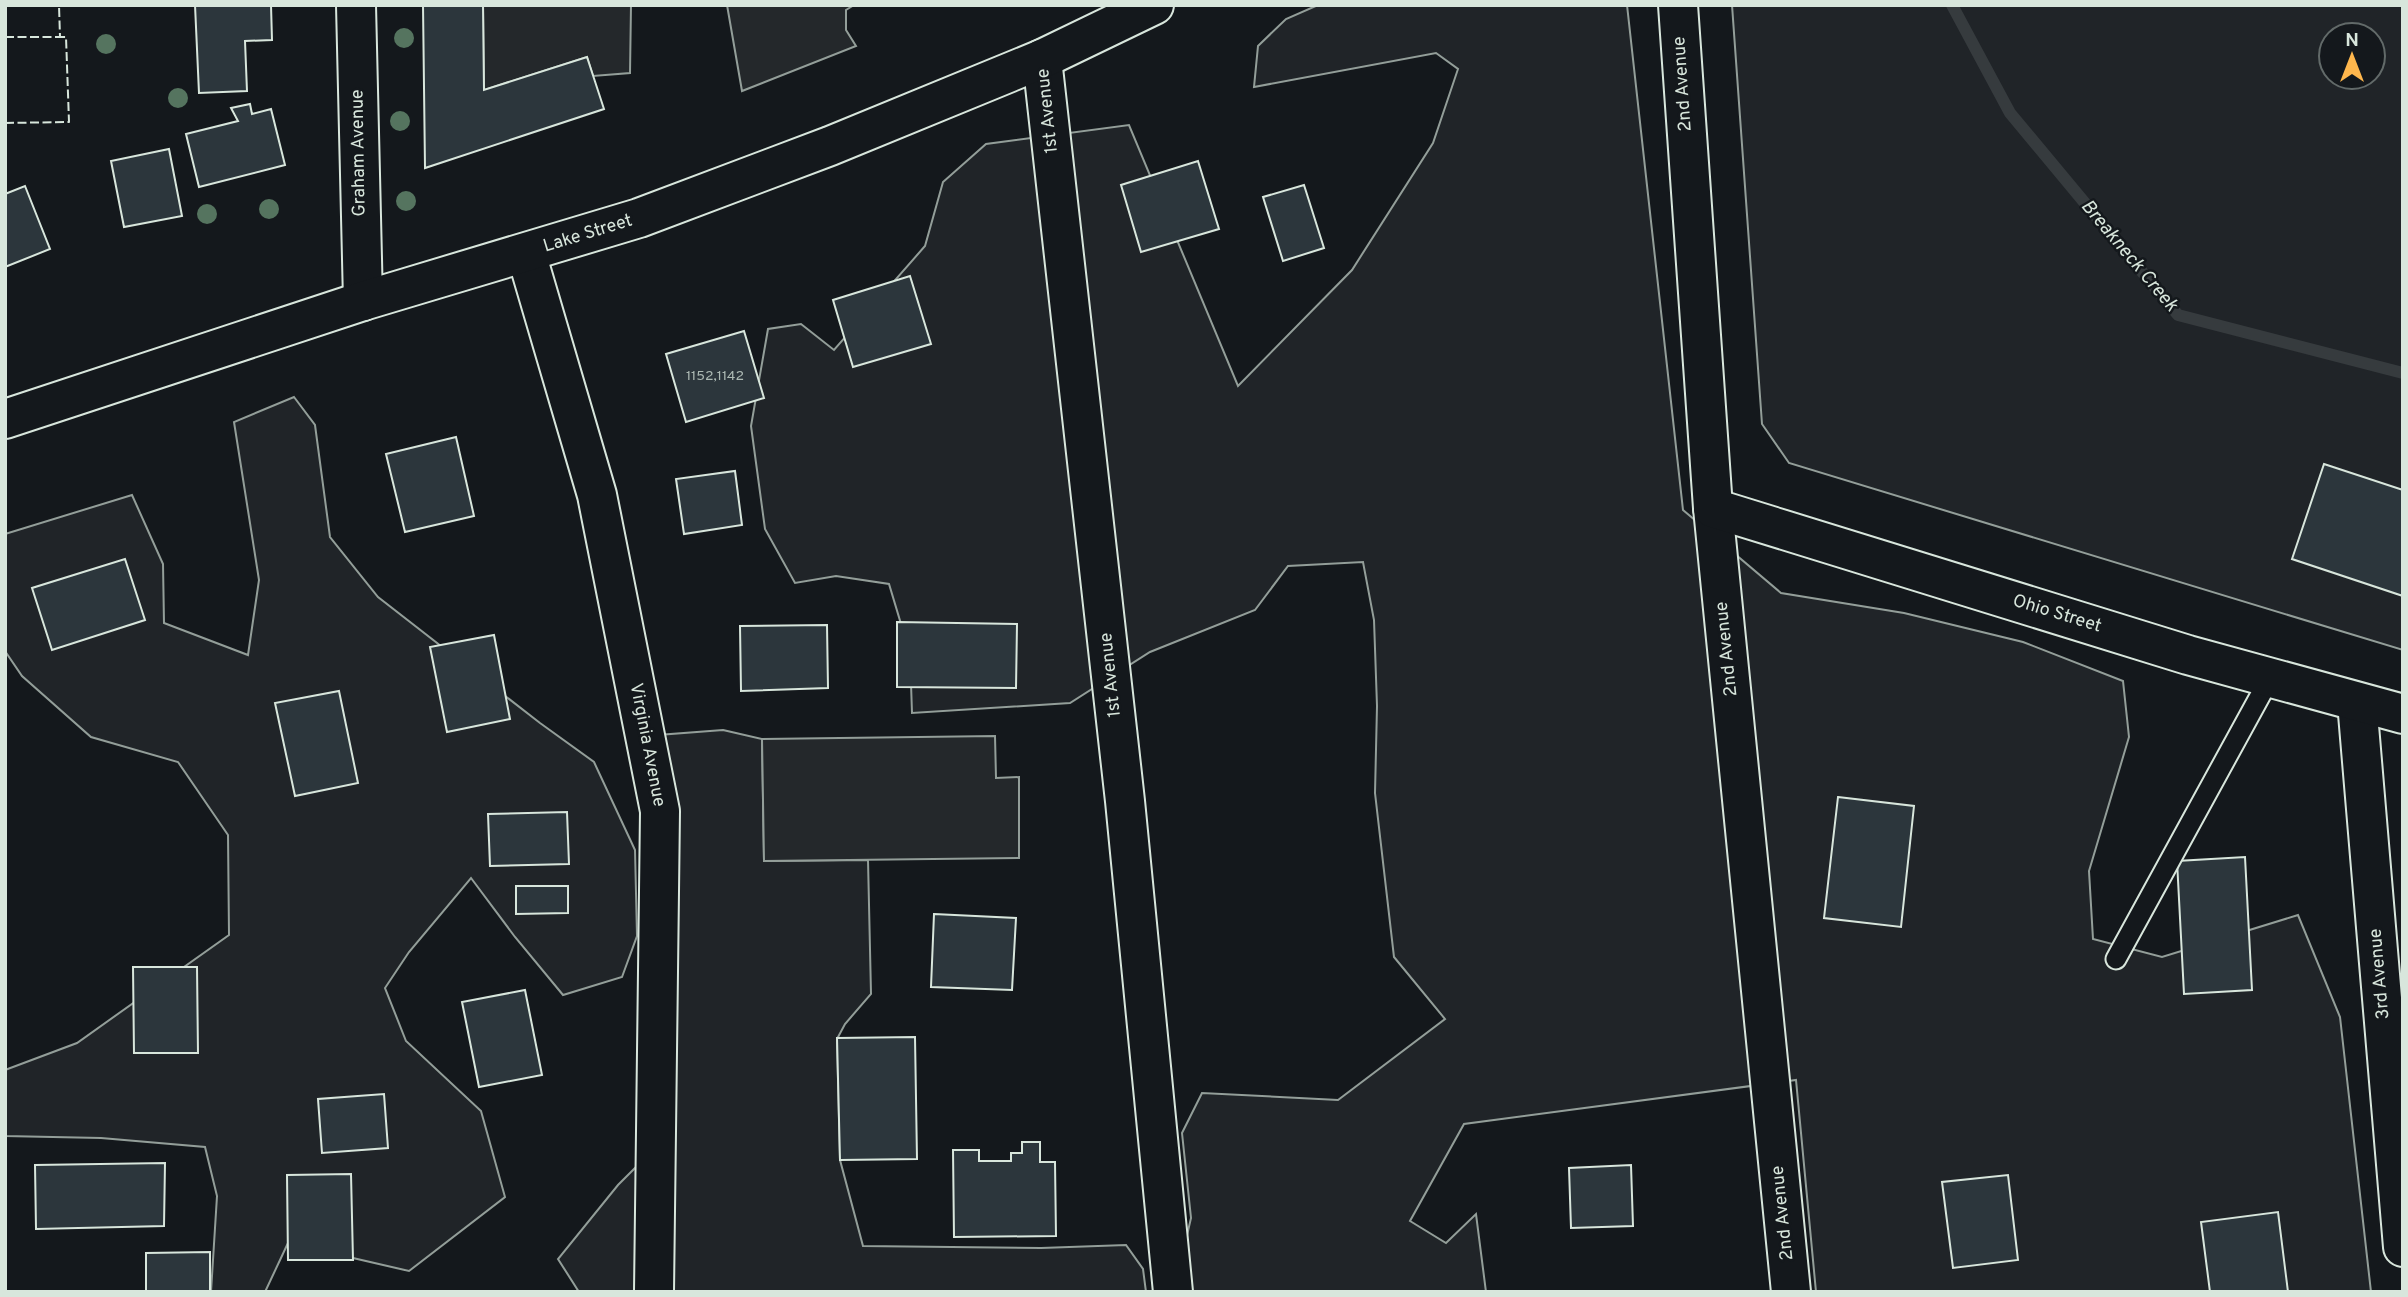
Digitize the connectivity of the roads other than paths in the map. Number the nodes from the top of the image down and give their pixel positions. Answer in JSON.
{"nodes":[{"id":1,"x":356,"y":5,"type":"edge"},
{"id":2,"x":1154,"y":5,"type":"edge"},
{"id":3,"x":1678,"y":5,"type":"edge"},
{"id":4,"x":1042,"y":59,"type":"junction"},
{"id":5,"x":526,"y":253,"type":"junction"},
{"id":6,"x":363,"y":301,"type":"junction"},
{"id":7,"x":5,"y":419,"type":"edge"},
{"id":8,"x":1713,"y":508,"type":"junction"},
{"id":9,"x":2271,"y":676,"type":"junction"},
{"id":10,"x":2357,"y":702,"type":"junction"},
{"id":11,"x":2403,"y":714,"type":"edge"},
{"id":12,"x":2116,"y":959,"type":"dead end"},
{"id":13,"x":2403,"y":1247,"type":"edge"},
{"id":14,"x":654,"y":1292,"type":"edge"},
{"id":15,"x":1173,"y":1292,"type":"edge"},
{"id":16,"x":1791,"y":1292,"type":"edge"}],
"edges":[{"from":1,"to":6,"type":"street","name":"Graham Avenue"},
{"from":2,"to":4,"type":"street","name":"Lake Street"},
{"from":3,"to":8,"type":"street","name":"2nd Avenue"},
{"from":4,"to":5,"type":"street","name":"Lake Street"},
{"from":4,"to":15,"type":"street","name":"1st Avenue"},
{"from":5,"to":6,"type":"street","name":"Lake Street"},
{"from":5,"to":14,"type":"street","name":"Virginia Avenue"},
{"from":6,"to":7,"type":"street","name":"Lake Street"},
{"from":8,"to":9,"type":"street","name":"Ohio Street"},
{"from":8,"to":16,"type":"street","name":"2nd Avenue"},
{"from":9,"to":10,"type":"street","name":"Ohio Street"},
{"from":9,"to":12,"type":"lane"},
{"from":10,"to":11,"type":"street","name":"Ohio Street"},
{"from":10,"to":13,"type":"street","name":"3rd Avenue"}]}
